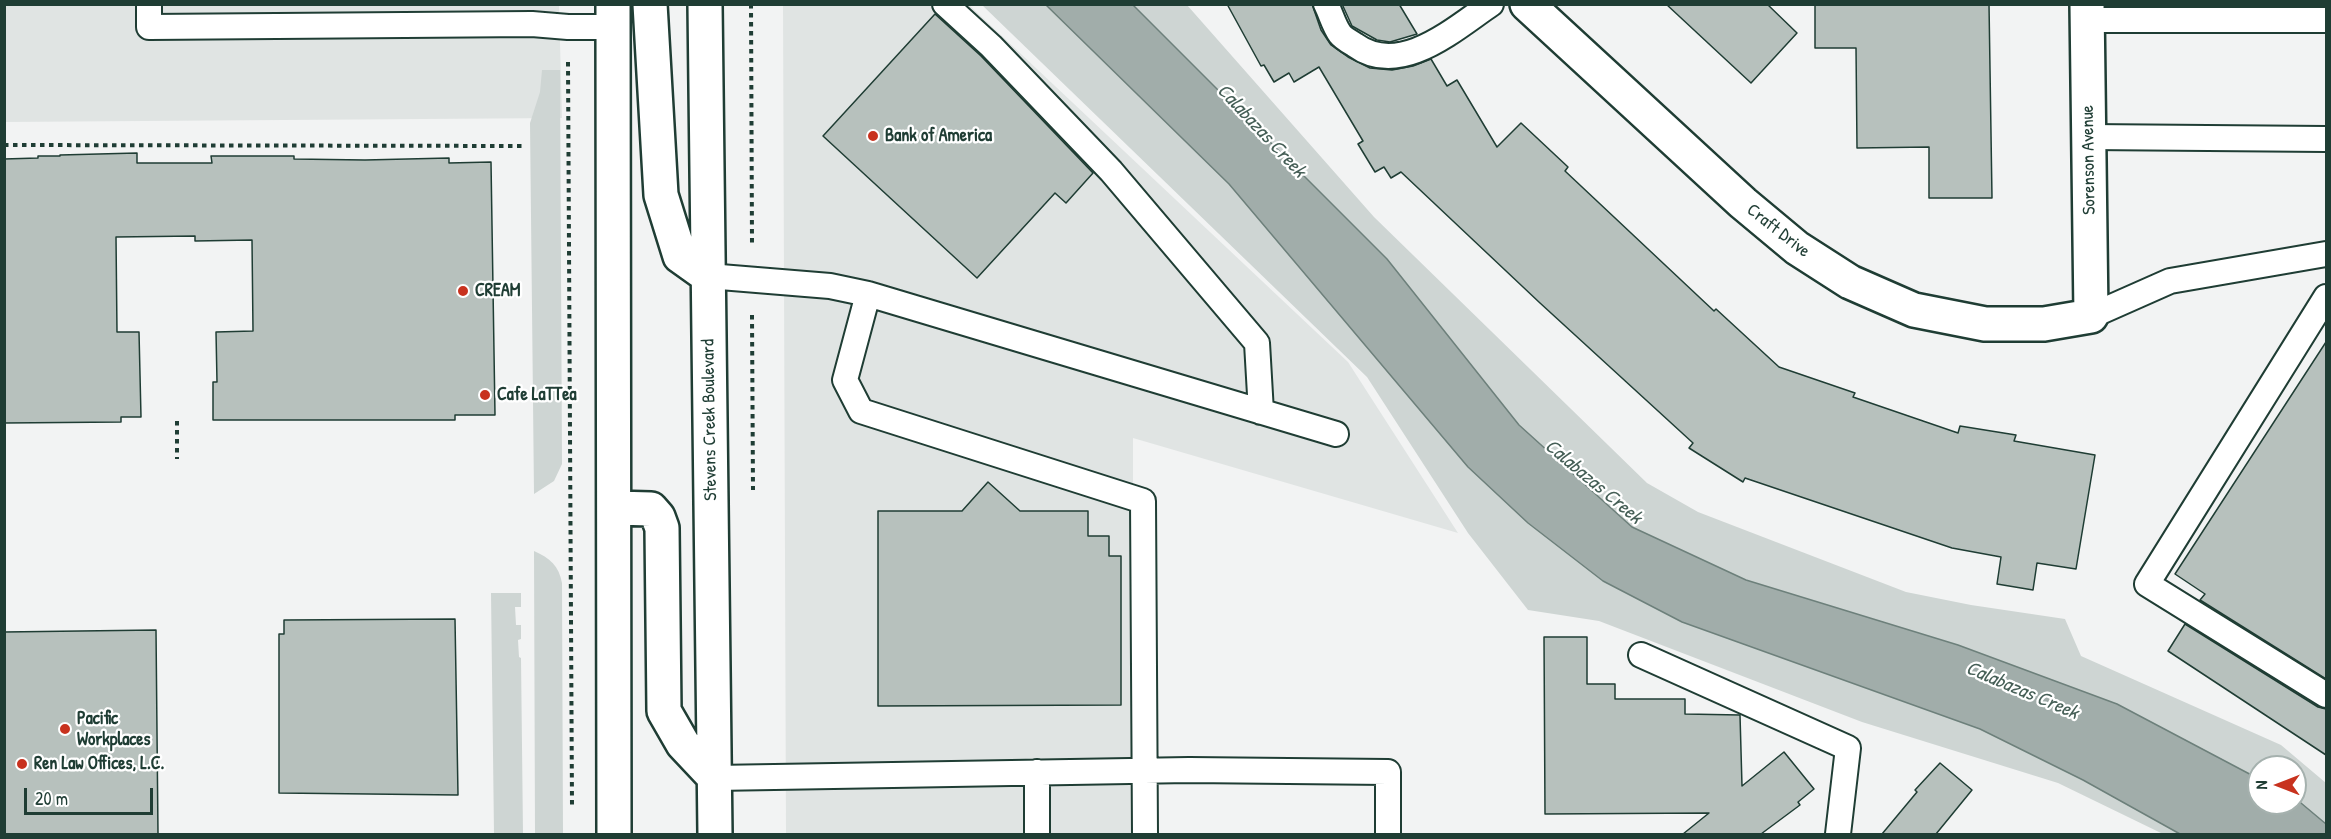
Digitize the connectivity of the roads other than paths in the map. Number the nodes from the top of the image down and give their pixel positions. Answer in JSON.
{"nodes":[{"id":1,"x":149,"y":4,"type":"edge"},
{"id":2,"x":650,"y":4,"type":"edge"},
{"id":3,"x":705,"y":4,"type":"edge"},
{"id":4,"x":945,"y":4,"type":"edge"},
{"id":5,"x":1326,"y":4,"type":"edge"},
{"id":6,"x":1491,"y":4,"type":"edge"},
{"id":7,"x":1527,"y":4,"type":"edge"},
{"id":8,"x":2087,"y":12,"type":"edge"},
{"id":9,"x":613,"y":16,"type":"edge"},
{"id":10,"x":2326,"y":20,"type":"edge"},
{"id":11,"x":2089,"y":137,"type":"junction"},
{"id":12,"x":2326,"y":140,"type":"edge"},
{"id":13,"x":2326,"y":254,"type":"edge"},
{"id":14,"x":708,"y":276,"type":"junction"},
{"id":15,"x":868,"y":294,"type":"junction"},
{"id":16,"x":2326,"y":297,"type":"edge"},
{"id":17,"x":2091,"y":316,"type":"junction"},
{"id":18,"x":1261,"y":412,"type":"junction"},
{"id":19,"x":1336,"y":434,"type":"dead end"},
{"id":20,"x":615,"y":508,"type":"junction"},
{"id":21,"x":1641,"y":655,"type":"dead end"},
{"id":22,"x":2326,"y":695,"type":"edge"},
{"id":23,"x":1144,"y":771,"type":"junction"},
{"id":24,"x":1036,"y":772,"type":"junction"},
{"id":25,"x":715,"y":778,"type":"junction"},
{"id":26,"x":614,"y":834,"type":"edge"},
{"id":27,"x":715,"y":834,"type":"edge"},
{"id":28,"x":1037,"y":834,"type":"edge"},
{"id":29,"x":1145,"y":834,"type":"edge"},
{"id":30,"x":1388,"y":834,"type":"edge"},
{"id":31,"x":1838,"y":834,"type":"edge"}],
"edges":[{"from":1,"to":9,"type":"lane"},
{"from":2,"to":14,"type":"main road"},
{"from":3,"to":14,"type":"main road","name":"Stevens Creek Boulevard"},
{"from":4,"to":18,"type":"lane"},
{"from":5,"to":6,"type":"lane"},
{"from":7,"to":17,"type":"main road","name":"Craft Drive"},
{"from":8,"to":10,"type":"lane"},
{"from":8,"to":11,"type":"main road","name":"Sorenson Avenue"},
{"from":9,"to":20,"type":"main road"},
{"from":11,"to":12,"type":"lane"},
{"from":11,"to":17,"type":"main road","name":"Sorenson Avenue"},
{"from":13,"to":17,"type":"lane"},
{"from":14,"to":15,"type":"lane"},
{"from":14,"to":25,"type":"main road","name":"Stevens Creek Boulevard"},
{"from":15,"to":18,"type":"lane"},
{"from":15,"to":23,"type":"lane"},
{"from":16,"to":22,"type":"lane"},
{"from":18,"to":19,"type":"lane"},
{"from":20,"to":25,"type":"main road"},
{"from":20,"to":26,"type":"main road"},
{"from":21,"to":31,"type":"lane"},
{"from":23,"to":24,"type":"lane"},
{"from":23,"to":29,"type":"lane"},
{"from":23,"to":30,"type":"lane"},
{"from":24,"to":25,"type":"lane"},
{"from":24,"to":28,"type":"lane"},
{"from":25,"to":27,"type":"main road","name":"Stevens Creek Boulevard"}]}
